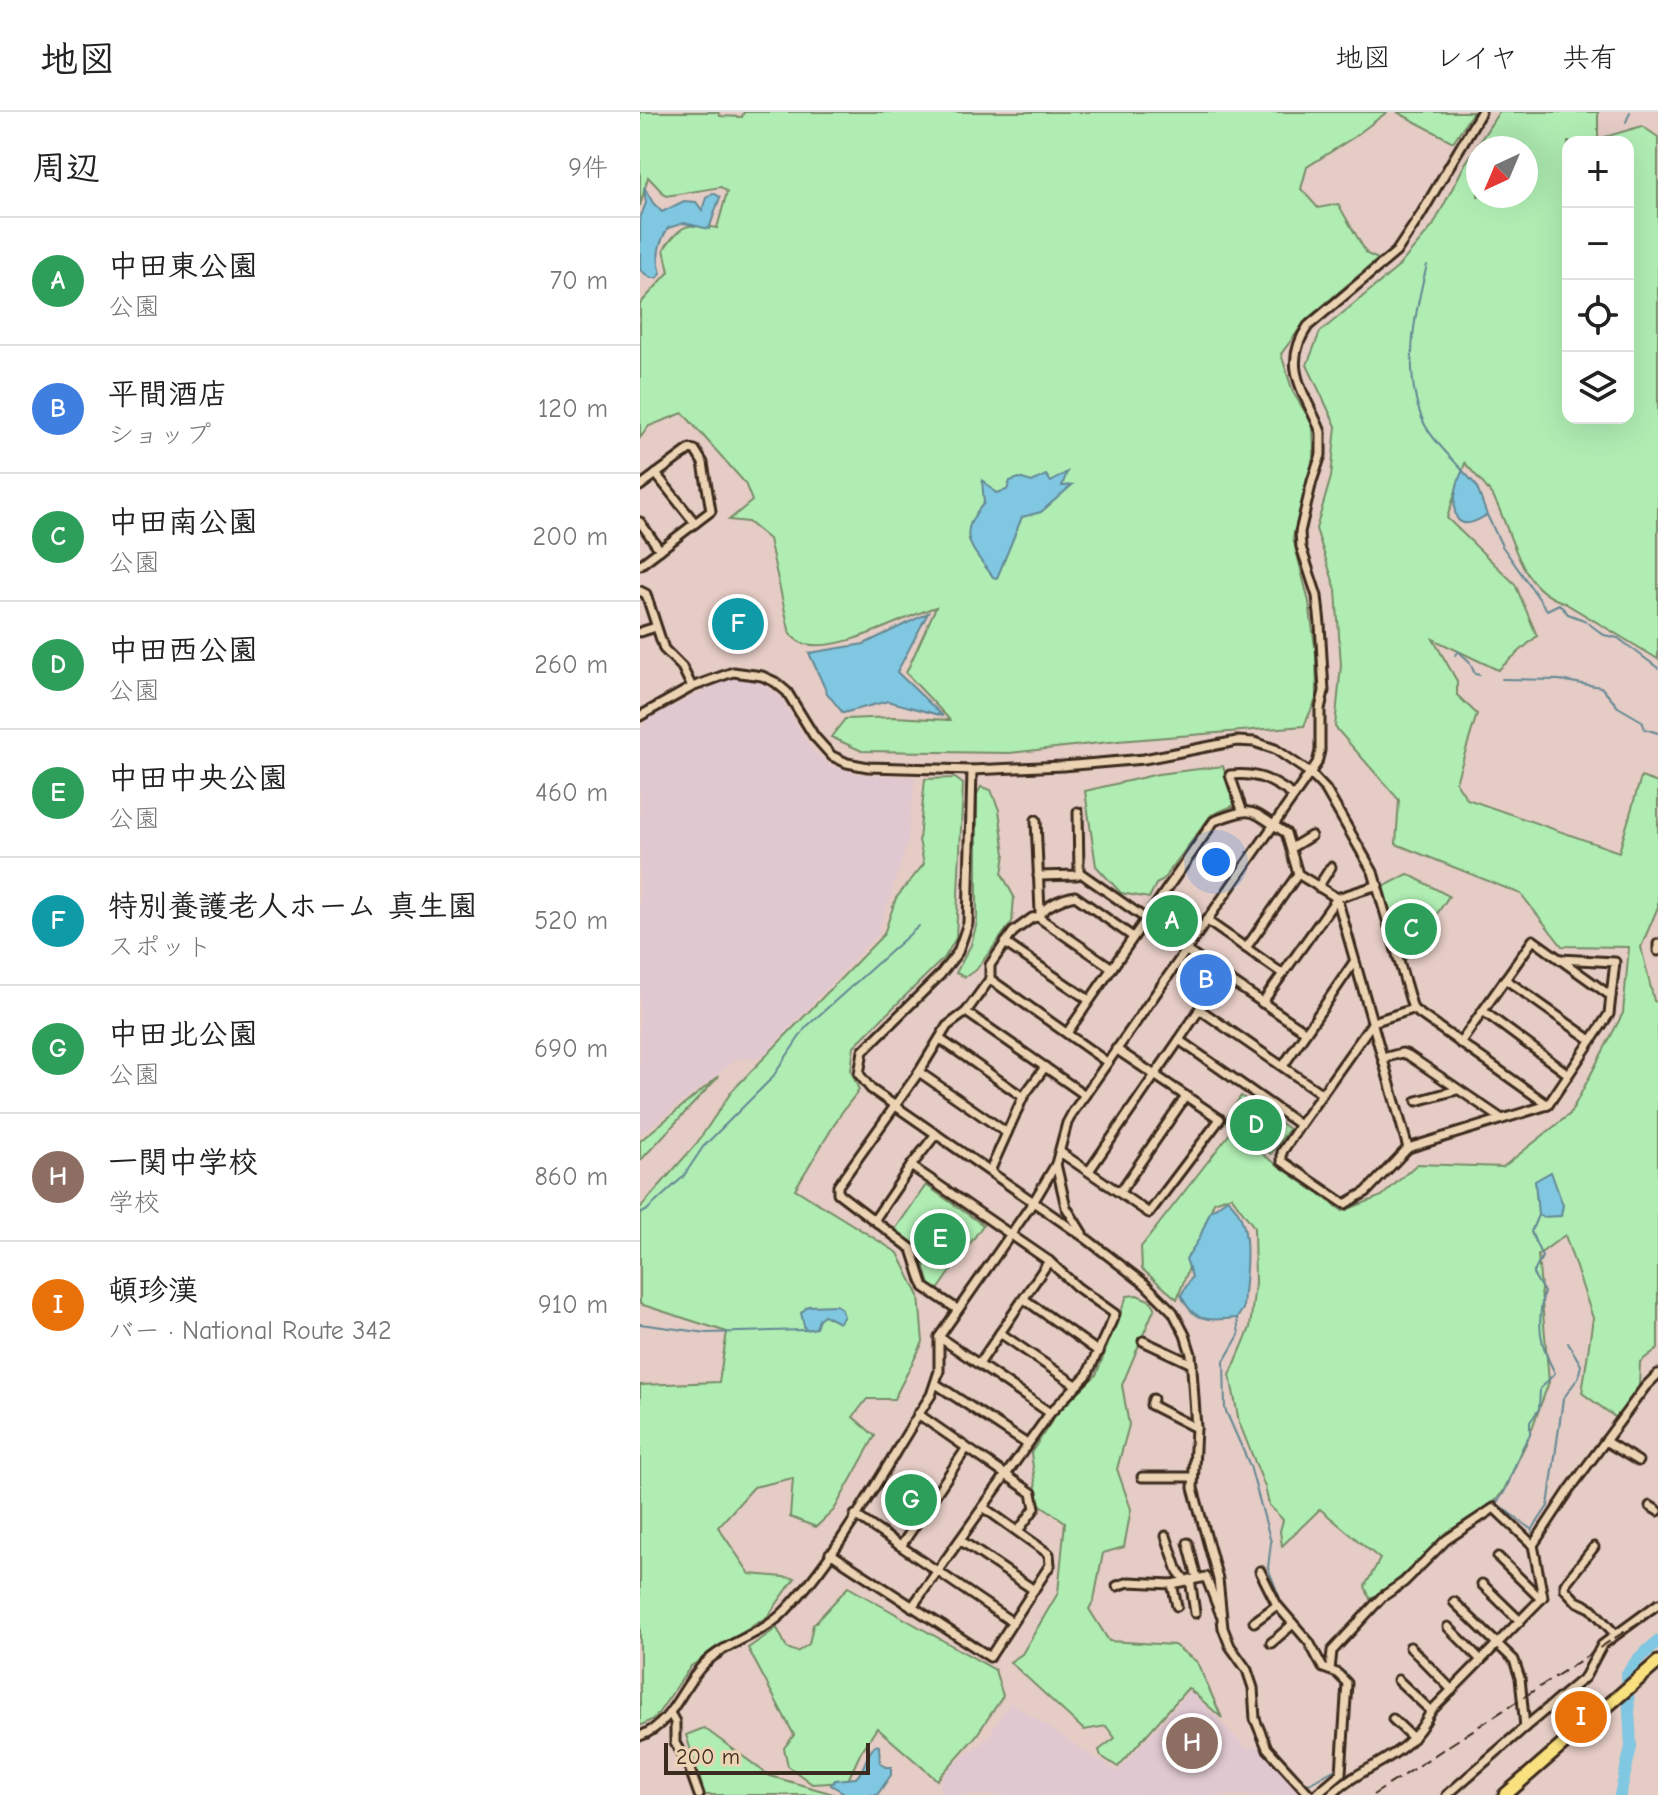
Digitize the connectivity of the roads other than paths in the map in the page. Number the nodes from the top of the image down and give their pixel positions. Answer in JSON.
{"nodes":[{"id":1,"x":1481,"y":112,"type":"edge"},
{"id":2,"x":656,"y":474,"type":"junction"},
{"id":3,"x":640,"y":486,"type":"edge"},
{"id":4,"x":640,"y":522,"type":"edge"},
{"id":5,"x":695,"y":523,"type":"junction"},
{"id":6,"x":660,"y":550,"type":"junction"},
{"id":7,"x":640,"y":565,"type":"edge"},
{"id":8,"x":640,"y":591,"type":"edge"},
{"id":9,"x":656,"y":627,"type":"junction"},
{"id":10,"x":640,"y":632,"type":"edge"},
{"id":11,"x":692,"y":687,"type":"junction"},
{"id":12,"x":640,"y":716,"type":"edge"},
{"id":13,"x":972,"y":770,"type":"junction"},
{"id":14,"x":1310,"y":773,"type":"junction"},
{"id":15,"x":1294,"y":796,"type":"junction"},
{"id":16,"x":1242,"y":810,"type":"junction"},
{"id":17,"x":1078,"y":812,"type":"dead end"},
{"id":18,"x":1036,"y":820,"type":"dead end"},
{"id":19,"x":1273,"y":824,"type":"junction"},
{"id":20,"x":1311,"y":836,"type":"dead end"},
{"id":21,"x":1291,"y":848,"type":"junction"},
{"id":22,"x":1331,"y":867,"type":"dead end"},
{"id":23,"x":1079,"y":872,"type":"junction"},
{"id":24,"x":1298,"y":874,"type":"junction"},
{"id":25,"x":1038,"y":876,"type":"junction"},
{"id":26,"x":1378,"y":885,"type":"junction"},
{"id":27,"x":1318,"y":887,"type":"junction"},
{"id":28,"x":1337,"y":898,"type":"junction"},
{"id":29,"x":1039,"y":914,"type":"junction"},
{"id":30,"x":1145,"y":920,"type":"junction"},
{"id":31,"x":1206,"y":920,"type":"junction"},
{"id":32,"x":1133,"y":937,"type":"junction"},
{"id":33,"x":1005,"y":943,"type":"junction"},
{"id":34,"x":1658,"y":944,"type":"edge"},
{"id":35,"x":1246,"y":948,"type":"junction"},
{"id":36,"x":1185,"y":951,"type":"junction"},
{"id":37,"x":1658,"y":951,"type":"edge"},
{"id":38,"x":1560,"y":959,"type":"junction"},
{"id":39,"x":1354,"y":962,"type":"junction"},
{"id":40,"x":1112,"y":968,"type":"junction"},
{"id":41,"x":1283,"y":974,"type":"junction"},
{"id":42,"x":1222,"y":976,"type":"junction"},
{"id":43,"x":990,"y":979,"type":"junction"},
{"id":44,"x":1505,"y":979,"type":"junction"},
{"id":45,"x":1611,"y":996,"type":"junction"},
{"id":46,"x":1089,"y":1000,"type":"junction"},
{"id":47,"x":1262,"y":1003,"type":"junction"},
{"id":48,"x":1199,"y":1009,"type":"junction"},
{"id":49,"x":1413,"y":1009,"type":"junction"},
{"id":50,"x":1483,"y":1011,"type":"junction"},
{"id":51,"x":966,"y":1012,"type":"junction"},
{"id":52,"x":1373,"y":1022,"type":"junction"},
{"id":53,"x":1306,"y":1032,"type":"junction"},
{"id":54,"x":1067,"y":1033,"type":"junction"},
{"id":55,"x":940,"y":1039,"type":"junction"},
{"id":56,"x":1179,"y":1040,"type":"junction"},
{"id":57,"x":1591,"y":1040,"type":"junction"},
{"id":58,"x":1460,"y":1043,"type":"junction"},
{"id":59,"x":1116,"y":1049,"type":"junction"},
{"id":60,"x":1383,"y":1058,"type":"junction"},
{"id":61,"x":1107,"y":1062,"type":"junction"},
{"id":62,"x":1283,"y":1066,"type":"junction"},
{"id":63,"x":1045,"y":1067,"type":"junction"},
{"id":64,"x":919,"y":1072,"type":"junction"},
{"id":65,"x":1568,"y":1074,"type":"junction"},
{"id":66,"x":1155,"y":1075,"type":"junction"},
{"id":67,"x":1457,"y":1090,"type":"junction"},
{"id":68,"x":1322,"y":1094,"type":"junction"},
{"id":69,"x":1085,"y":1095,"type":"junction"},
{"id":70,"x":1186,"y":1096,"type":"junction"},
{"id":71,"x":1023,"y":1097,"type":"junction"},
{"id":72,"x":1417,"y":1101,"type":"dead end"},
{"id":73,"x":1548,"y":1105,"type":"junction"},
{"id":74,"x":895,"y":1106,"type":"junction"},
{"id":75,"x":1502,"y":1119,"type":"junction"},
{"id":76,"x":1300,"y":1125,"type":"junction"},
{"id":77,"x":1007,"y":1133,"type":"junction"},
{"id":78,"x":936,"y":1134,"type":"junction"},
{"id":79,"x":1408,"y":1148,"type":"junction"},
{"id":80,"x":1060,"y":1152,"type":"junction"},
{"id":81,"x":1056,"y":1164,"type":"junction"},
{"id":82,"x":911,"y":1166,"type":"junction"},
{"id":83,"x":990,"y":1171,"type":"junction"},
{"id":84,"x":1089,"y":1171,"type":"junction"},
{"id":85,"x":1120,"y":1192,"type":"junction"},
{"id":86,"x":1034,"y":1201,"type":"junction"},
{"id":87,"x":875,"y":1219,"type":"junction"},
{"id":88,"x":1010,"y":1233,"type":"junction"},
{"id":89,"x":1088,"y":1240,"type":"junction"},
{"id":90,"x":1049,"y":1261,"type":"junction"},
{"id":91,"x":1024,"y":1299,"type":"junction"},
{"id":92,"x":957,"y":1309,"type":"junction"},
{"id":93,"x":1000,"y":1333,"type":"junction"},
{"id":94,"x":939,"y":1337,"type":"junction"},
{"id":95,"x":1143,"y":1341,"type":"dead end"},
{"id":96,"x":1099,"y":1352,"type":"junction"},
{"id":97,"x":979,"y":1364,"type":"junction"},
{"id":98,"x":1192,"y":1364,"type":"junction"},
{"id":99,"x":1658,"y":1374,"type":"edge"},
{"id":100,"x":936,"y":1384,"type":"junction"},
{"id":101,"x":1076,"y":1385,"type":"junction"},
{"id":102,"x":1153,"y":1399,"type":"dead end"},
{"id":103,"x":1050,"y":1413,"type":"junction"},
{"id":104,"x":918,"y":1414,"type":"junction"},
{"id":105,"x":1196,"y":1428,"type":"junction"},
{"id":106,"x":1605,"y":1441,"type":"junction"},
{"id":107,"x":1027,"y":1444,"type":"junction"},
{"id":108,"x":966,"y":1449,"type":"junction"},
{"id":109,"x":1638,"y":1461,"type":"dead end"},
{"id":110,"x":1004,"y":1475,"type":"junction"},
{"id":111,"x":1142,"y":1477,"type":"dead end"},
{"id":112,"x":1193,"y":1477,"type":"junction"},
{"id":113,"x":983,"y":1507,"type":"junction"},
{"id":114,"x":855,"y":1515,"type":"junction"},
{"id":115,"x":1018,"y":1531,"type":"junction"},
{"id":116,"x":1166,"y":1536,"type":"dead end"},
{"id":117,"x":960,"y":1540,"type":"junction"},
{"id":118,"x":1188,"y":1543,"type":"dead end"},
{"id":119,"x":1533,"y":1545,"type":"junction"},
{"id":120,"x":901,"y":1546,"type":"junction"},
{"id":121,"x":1594,"y":1547,"type":"dead end"},
{"id":122,"x":830,"y":1553,"type":"junction"},
{"id":123,"x":1498,"y":1557,"type":"dead end"},
{"id":124,"x":938,"y":1571,"type":"junction"},
{"id":125,"x":1260,"y":1571,"type":"dead end"},
{"id":126,"x":1191,"y":1579,"type":"junction"},
{"id":127,"x":1172,"y":1584,"type":"junction"},
{"id":128,"x":1482,"y":1584,"type":"dead end"},
{"id":129,"x":1117,"y":1586,"type":"dead end"},
{"id":130,"x":1034,"y":1590,"type":"junction"},
{"id":131,"x":1541,"y":1599,"type":"junction"},
{"id":132,"x":1454,"y":1602,"type":"dead end"},
{"id":133,"x":1658,"y":1604,"type":"edge"},
{"id":134,"x":1277,"y":1605,"type":"junction"},
{"id":135,"x":1177,"y":1606,"type":"dead end"},
{"id":136,"x":912,"y":1607,"type":"junction"},
{"id":137,"x":1195,"y":1613,"type":"dead end"},
{"id":138,"x":1221,"y":1616,"type":"junction"},
{"id":139,"x":1520,"y":1621,"type":"junction"},
{"id":140,"x":1012,"y":1622,"type":"junction"},
{"id":141,"x":1254,"y":1622,"type":"dead end"},
{"id":142,"x":1293,"y":1624,"type":"junction"},
{"id":143,"x":1448,"y":1627,"type":"dead end"},
{"id":144,"x":1615,"y":1634,"type":"junction"},
{"id":145,"x":1271,"y":1643,"type":"dead end"},
{"id":146,"x":1497,"y":1644,"type":"junction"},
{"id":147,"x":1410,"y":1647,"type":"dead end"},
{"id":148,"x":1481,"y":1660,"type":"junction"},
{"id":149,"x":1658,"y":1662,"type":"edge"},
{"id":150,"x":1330,"y":1670,"type":"junction"},
{"id":151,"x":1398,"y":1680,"type":"dead end"},
{"id":152,"x":1452,"y":1690,"type":"junction"},
{"id":153,"x":1431,"y":1711,"type":"junction"},
{"id":154,"x":670,"y":1713,"type":"junction"},
{"id":155,"x":1393,"y":1719,"type":"dead end"},
{"id":156,"x":1525,"y":1727,"type":"junction"},
{"id":157,"x":640,"y":1736,"type":"edge"},
{"id":158,"x":1413,"y":1738,"type":"junction"},
{"id":159,"x":699,"y":1795,"type":"edge"},
{"id":160,"x":1312,"y":1795,"type":"edge"},
{"id":161,"x":1331,"y":1795,"type":"edge"},
{"id":162,"x":1447,"y":1795,"type":"edge"},
{"id":163,"x":1505,"y":1795,"type":"edge"}],
"edges":[{"from":1,"to":14,"type":"street"},
{"from":2,"to":3,"type":"street"},
{"from":2,"to":5,"type":"street"},
{"from":2,"to":5,"type":"street"},
{"from":4,"to":6,"type":"street"},
{"from":5,"to":6,"type":"street"},
{"from":6,"to":7,"type":"street"},
{"from":8,"to":9,"type":"street"},
{"from":9,"to":10,"type":"street"},
{"from":9,"to":11,"type":"street"},
{"from":11,"to":12,"type":"street"},
{"from":11,"to":13,"type":"street"},
{"from":13,"to":14,"type":"street"},
{"from":13,"to":74,"type":"street"},
{"from":14,"to":15,"type":"street"},
{"from":14,"to":26,"type":"street"},
{"from":15,"to":16,"type":"street"},
{"from":15,"to":19,"type":"street"},
{"from":16,"to":19,"type":"street"},
{"from":16,"to":30,"type":"street"},
{"from":17,"to":23,"type":"street"},
{"from":18,"to":25,"type":"street"},
{"from":19,"to":21,"type":"street"},
{"from":19,"to":31,"type":"street"},
{"from":20,"to":21,"type":"street"},
{"from":21,"to":24,"type":"street"},
{"from":22,"to":27,"type":"street"},
{"from":23,"to":25,"type":"street"},
{"from":23,"to":30,"type":"street"},
{"from":24,"to":27,"type":"street"},
{"from":24,"to":35,"type":"street"},
{"from":25,"to":29,"type":"street"},
{"from":26,"to":28,"type":"street"},
{"from":26,"to":49,"type":"street"},
{"from":27,"to":28,"type":"street"},
{"from":28,"to":39,"type":"street"},
{"from":28,"to":41,"type":"street"},
{"from":29,"to":32,"type":"street"},
{"from":29,"to":33,"type":"street"},
{"from":29,"to":40,"type":"street"},
{"from":30,"to":32,"type":"street"},
{"from":30,"to":36,"type":"street"},
{"from":31,"to":35,"type":"street"},
{"from":31,"to":36,"type":"street"},
{"from":32,"to":40,"type":"street"},
{"from":33,"to":43,"type":"street"},
{"from":33,"to":46,"type":"street"},
{"from":34,"to":37,"type":"street"},
{"from":35,"to":41,"type":"street"},
{"from":36,"to":42,"type":"street"},
{"from":36,"to":59,"type":"street"},
{"from":38,"to":44,"type":"street"},
{"from":38,"to":45,"type":"street"},
{"from":38,"to":45,"type":"street"},
{"from":39,"to":52,"type":"street"},
{"from":39,"to":53,"type":"street"},
{"from":40,"to":46,"type":"street"},
{"from":41,"to":47,"type":"street"},
{"from":42,"to":47,"type":"street"},
{"from":42,"to":48,"type":"street"},
{"from":43,"to":51,"type":"street"},
{"from":43,"to":54,"type":"street"},
{"from":44,"to":50,"type":"street"},
{"from":44,"to":57,"type":"street"},
{"from":45,"to":57,"type":"street"},
{"from":46,"to":54,"type":"street"},
{"from":47,"to":53,"type":"street"},
{"from":48,"to":56,"type":"street"},
{"from":48,"to":62,"type":"street"},
{"from":49,"to":52,"type":"street"},
{"from":49,"to":58,"type":"street"},
{"from":50,"to":58,"type":"street"},
{"from":50,"to":65,"type":"street"},
{"from":51,"to":55,"type":"street"},
{"from":51,"to":63,"type":"street"},
{"from":52,"to":60,"type":"street"},
{"from":52,"to":68,"type":"street"},
{"from":53,"to":62,"type":"street"},
{"from":54,"to":61,"type":"street"},
{"from":55,"to":64,"type":"street"},
{"from":55,"to":71,"type":"street"},
{"from":56,"to":66,"type":"street"},
{"from":56,"to":76,"type":"street"},
{"from":57,"to":65,"type":"street"},
{"from":58,"to":73,"type":"street"},
{"from":59,"to":61,"type":"street"},
{"from":59,"to":66,"type":"street"},
{"from":60,"to":67,"type":"street"},
{"from":60,"to":79,"type":"street"},
{"from":61,"to":69,"type":"street"},
{"from":62,"to":68,"type":"street"},
{"from":63,"to":69,"type":"street"},
{"from":63,"to":71,"type":"street"},
{"from":64,"to":74,"type":"street"},
{"from":64,"to":77,"type":"street"},
{"from":65,"to":73,"type":"street"},
{"from":66,"to":70,"type":"street"},
{"from":66,"to":84,"type":"street"},
{"from":67,"to":72,"type":"street"},
{"from":67,"to":75,"type":"street"},
{"from":68,"to":76,"type":"street"},
{"from":69,"to":80,"type":"street"},
{"from":70,"to":85,"type":"street"},
{"from":70,"to":85,"type":"street"},
{"from":71,"to":77,"type":"street"},
{"from":73,"to":75,"type":"street"},
{"from":74,"to":78,"type":"street"},
{"from":74,"to":87,"type":"street"},
{"from":75,"to":79,"type":"street"},
{"from":76,"to":79,"type":"street"},
{"from":77,"to":83,"type":"street"},
{"from":78,"to":82,"type":"street"},
{"from":78,"to":83,"type":"street"},
{"from":80,"to":81,"type":"street"},
{"from":80,"to":84,"type":"street"},
{"from":81,"to":86,"type":"street"},
{"from":81,"to":89,"type":"street"},
{"from":82,"to":87,"type":"street"},
{"from":82,"to":88,"type":"street"},
{"from":83,"to":86,"type":"street"},
{"from":84,"to":85,"type":"street"},
{"from":86,"to":88,"type":"street"},
{"from":86,"to":89,"type":"street"},
{"from":87,"to":92,"type":"street"},
{"from":88,"to":90,"type":"street"},
{"from":88,"to":92,"type":"street"},
{"from":89,"to":98,"type":"street"},
{"from":90,"to":91,"type":"street"},
{"from":90,"to":96,"type":"street"},
{"from":91,"to":93,"type":"street"},
{"from":91,"to":96,"type":"street"},
{"from":92,"to":94,"type":"street"},
{"from":93,"to":97,"type":"street"},
{"from":93,"to":101,"type":"street"},
{"from":94,"to":97,"type":"street"},
{"from":94,"to":100,"type":"street"},
{"from":95,"to":98,"type":"street"},
{"from":96,"to":101,"type":"street"},
{"from":97,"to":103,"type":"street"},
{"from":98,"to":105,"type":"street"},
{"from":99,"to":106,"type":"street"},
{"from":100,"to":104,"type":"street"},
{"from":100,"to":107,"type":"street"},
{"from":101,"to":103,"type":"street"},
{"from":102,"to":105,"type":"street"},
{"from":103,"to":107,"type":"street"},
{"from":104,"to":108,"type":"street"},
{"from":104,"to":114,"type":"street"},
{"from":105,"to":112,"type":"street"},
{"from":106,"to":109,"type":"street"},
{"from":106,"to":119,"type":"street"},
{"from":107,"to":110,"type":"street"},
{"from":108,"to":110,"type":"street"},
{"from":108,"to":120,"type":"street"},
{"from":110,"to":113,"type":"street"},
{"from":110,"to":115,"type":"street"},
{"from":111,"to":112,"type":"street"},
{"from":112,"to":138,"type":"street"},
{"from":113,"to":115,"type":"street"},
{"from":113,"to":117,"type":"street"},
{"from":114,"to":120,"type":"street"},
{"from":114,"to":122,"type":"street"},
{"from":115,"to":130,"type":"street"},
{"from":116,"to":126,"type":"street"},
{"from":117,"to":124,"type":"street"},
{"from":117,"to":130,"type":"street"},
{"from":118,"to":126,"type":"street"},
{"from":119,"to":131,"type":"street"},
{"from":119,"to":150,"type":"street"},
{"from":120,"to":124,"type":"street"},
{"from":121,"to":144,"type":"street"},
{"from":122,"to":136,"type":"street"},
{"from":122,"to":154,"type":"street"},
{"from":123,"to":131,"type":"street"},
{"from":124,"to":136,"type":"street"},
{"from":124,"to":140,"type":"street"},
{"from":125,"to":134,"type":"street"},
{"from":126,"to":127,"type":"street"},
{"from":126,"to":137,"type":"street"},
{"from":126,"to":138,"type":"street"},
{"from":127,"to":129,"type":"street"},
{"from":127,"to":135,"type":"street"},
{"from":128,"to":139,"type":"street"},
{"from":130,"to":140,"type":"street"},
{"from":131,"to":139,"type":"street"},
{"from":132,"to":146,"type":"street"},
{"from":133,"to":144,"type":"street"},
{"from":134,"to":141,"type":"street"},
{"from":134,"to":142,"type":"street"},
{"from":136,"to":140,"type":"street"},
{"from":138,"to":160,"type":"street"},
{"from":139,"to":146,"type":"street"},
{"from":142,"to":145,"type":"street"},
{"from":142,"to":150,"type":"street"},
{"from":143,"to":148,"type":"street"},
{"from":144,"to":156,"type":"street"},
{"from":146,"to":148,"type":"street"},
{"from":146,"to":156,"type":"street"},
{"from":147,"to":152,"type":"street"},
{"from":148,"to":152,"type":"street"},
{"from":149,"to":163,"type":"highway"},
{"from":150,"to":160,"type":"street"},
{"from":151,"to":153,"type":"street"},
{"from":152,"to":153,"type":"street"},
{"from":153,"to":158,"type":"street"},
{"from":154,"to":157,"type":"street"},
{"from":154,"to":159,"type":"street"},
{"from":155,"to":158,"type":"street"},
{"from":156,"to":162,"type":"street"},
{"from":158,"to":161,"type":"street"}]}
